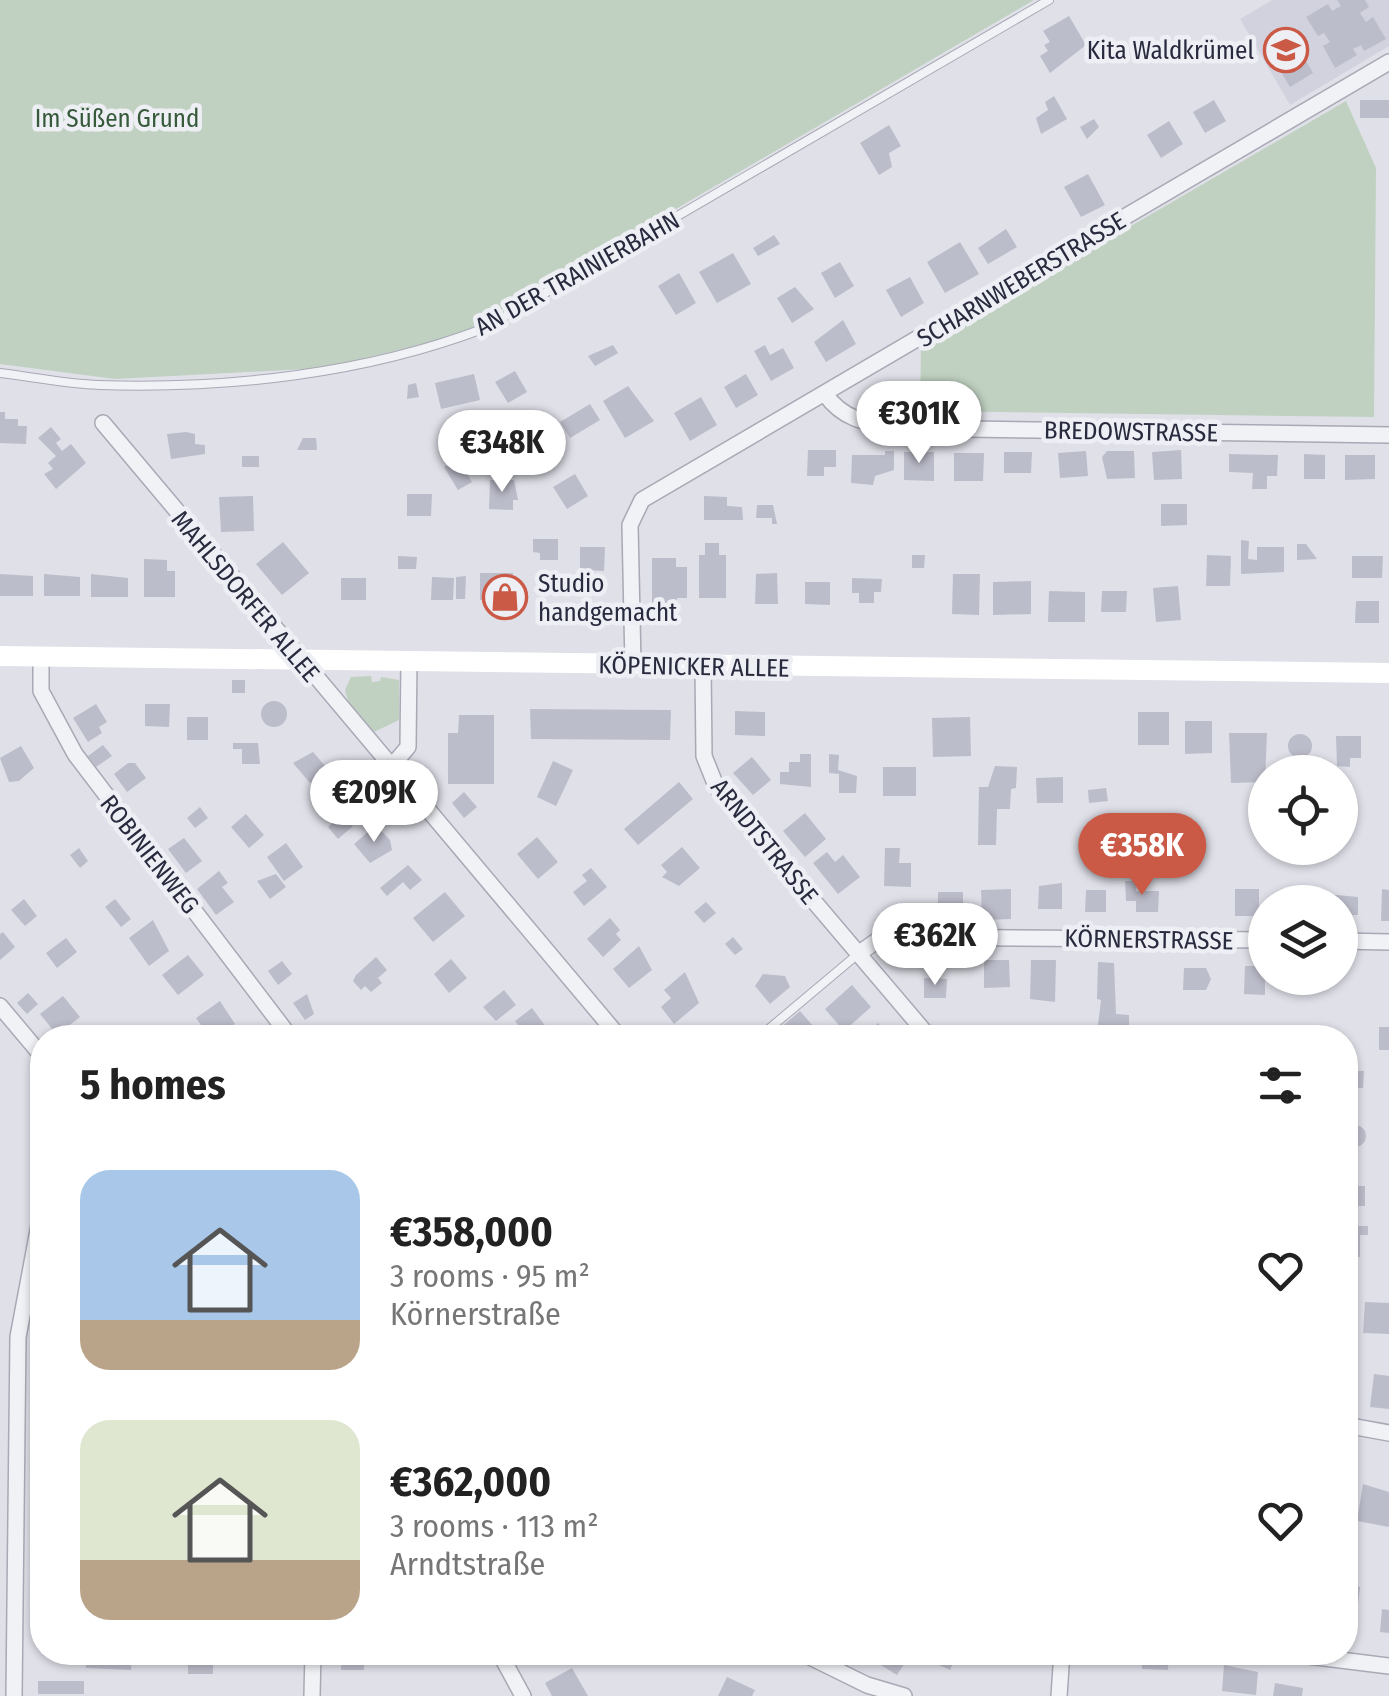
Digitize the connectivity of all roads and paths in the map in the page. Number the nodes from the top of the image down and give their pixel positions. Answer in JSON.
{"nodes":[{"id":1,"x":1049,"y":0,"type":"edge"},
{"id":2,"x":1389,"y":62,"type":"edge"},
{"id":3,"x":0,"y":373,"type":"edge"},
{"id":4,"x":825,"y":394,"type":"junction"},
{"id":5,"x":103,"y":423,"type":"dead end"},
{"id":6,"x":1389,"y":435,"type":"edge"},
{"id":7,"x":0,"y":656,"type":"edge"},
{"id":8,"x":41,"y":656,"type":"junction"},
{"id":9,"x":299,"y":660,"type":"junction"},
{"id":10,"x":409,"y":661,"type":"junction"},
{"id":11,"x":634,"y":665,"type":"junction"},
{"id":12,"x":703,"y":666,"type":"junction"},
{"id":13,"x":1389,"y":673,"type":"edge"},
{"id":14,"x":390,"y":767,"type":"junction"},
{"id":15,"x":1248,"y":940,"type":"edge"},
{"id":16,"x":1358,"y":941,"type":"edge"},
{"id":17,"x":1389,"y":942,"type":"edge"},
{"id":18,"x":858,"y":954,"type":"junction"},
{"id":19,"x":0,"y":1006,"type":"edge"},
{"id":20,"x":281,"y":1025,"type":"edge"},
{"id":21,"x":609,"y":1025,"type":"edge"},
{"id":22,"x":773,"y":1025,"type":"edge"},
{"id":23,"x":919,"y":1025,"type":"edge"},
{"id":24,"x":30,"y":1042,"type":"edge"},
{"id":25,"x":30,"y":1272,"type":"edge"},
{"id":26,"x":1358,"y":1427,"type":"edge"},
{"id":27,"x":1389,"y":1433,"type":"edge"},
{"id":28,"x":1358,"y":1662,"type":"edge"},
{"id":29,"x":313,"y":1665,"type":"edge"},
{"id":30,"x":505,"y":1665,"type":"edge"},
{"id":31,"x":826,"y":1665,"type":"edge"},
{"id":32,"x":1061,"y":1665,"type":"edge"},
{"id":33,"x":1389,"y":1666,"type":"edge"},
{"id":34,"x":14,"y":1696,"type":"edge"},
{"id":35,"x":312,"y":1696,"type":"edge"},
{"id":36,"x":523,"y":1696,"type":"edge"},
{"id":37,"x":904,"y":1696,"type":"edge"},
{"id":38,"x":1060,"y":1696,"type":"edge"}],
"edges":[{"from":1,"to":3,"type":"lane","name":"AN DER TRAINIERBAHN"},
{"from":2,"to":4,"type":"street","name":"SCHARNWEBERSTRASSE"},
{"from":4,"to":6,"type":"street","name":"BREDOWSTRASSE"},
{"from":4,"to":11,"type":"street","name":"SCHARNWEBERSTRASSE"},
{"from":5,"to":9,"type":"street","name":"MAHLSDORFER ALLEE"},
{"from":7,"to":8,"type":"street","name":"KÖPENICKER ALLEE"},
{"from":8,"to":9,"type":"street","name":"KÖPENICKER ALLEE"},
{"from":8,"to":20,"type":"street","name":"ROBINIENWEG"},
{"from":9,"to":10,"type":"street","name":"KÖPENICKER ALLEE"},
{"from":9,"to":14,"type":"street","name":"MAHLSDORFER ALLEE"},
{"from":10,"to":11,"type":"street","name":"KÖPENICKER ALLEE"},
{"from":10,"to":14,"type":"street"},
{"from":11,"to":12,"type":"street","name":"KÖPENICKER ALLEE"},
{"from":12,"to":13,"type":"street","name":"KÖPENICKER ALLEE"},
{"from":12,"to":18,"type":"street","name":"ARNDTSTRASSE"},
{"from":14,"to":21,"type":"street","name":"MAHLSDORFER ALLEE"},
{"from":15,"to":18,"type":"street","name":"KÖRNERSTRASSE"},
{"from":16,"to":17,"type":"street"},
{"from":18,"to":22,"type":"lane"},
{"from":18,"to":23,"type":"street","name":"ARNDTSTRASSE"},
{"from":19,"to":24,"type":"street"},
{"from":25,"to":34,"type":"street"},
{"from":26,"to":27,"type":"street"},
{"from":28,"to":33,"type":"street"},
{"from":29,"to":35,"type":"street"},
{"from":30,"to":36,"type":"street"},
{"from":31,"to":37,"type":"street"},
{"from":32,"to":38,"type":"street"}]}
